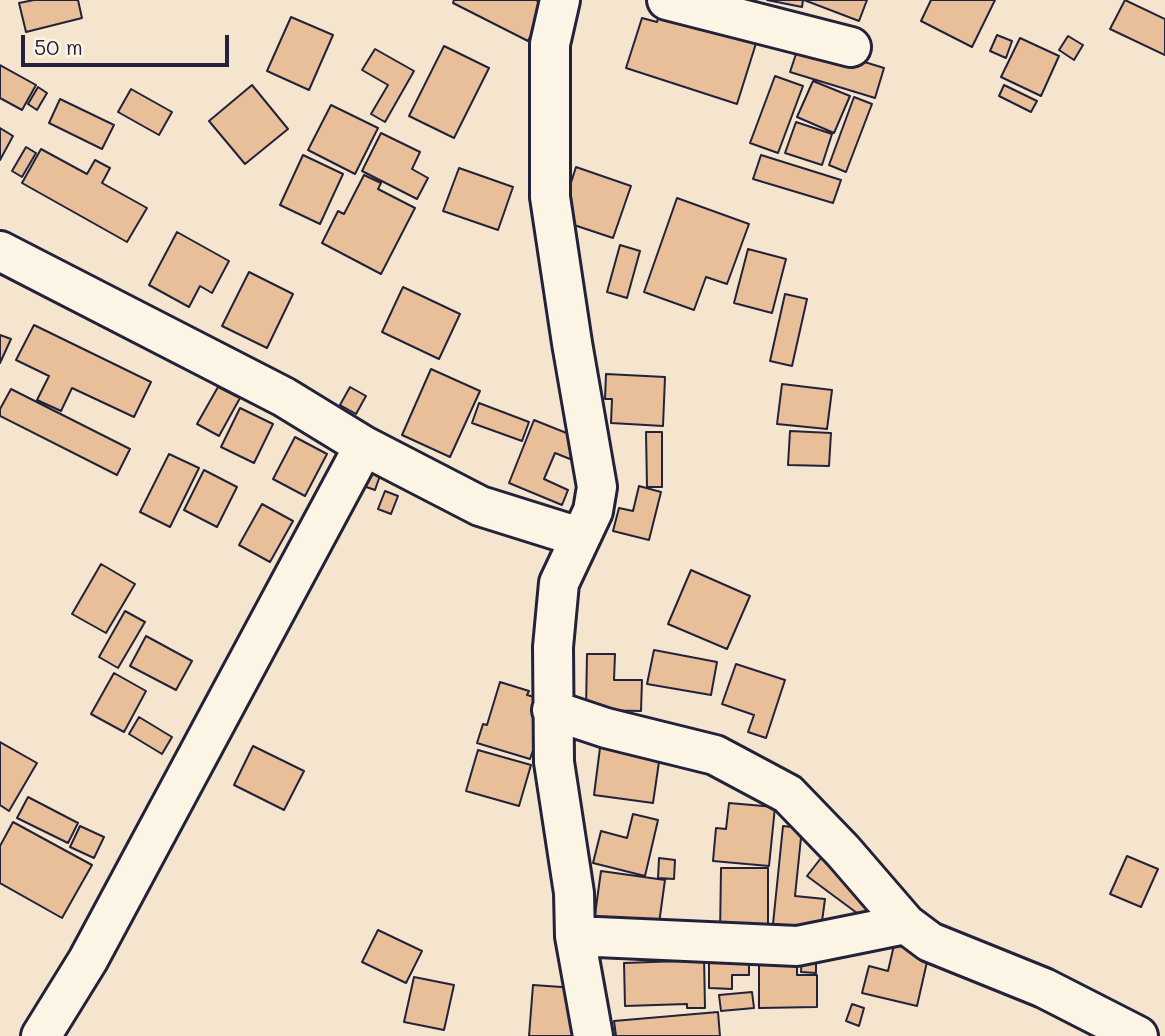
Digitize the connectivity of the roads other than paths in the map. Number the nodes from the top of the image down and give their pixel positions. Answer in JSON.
{"nodes":[{"id":1,"x":560,"y":0,"type":"edge"},
{"id":2,"x":667,"y":0,"type":"edge"},
{"id":3,"x":851,"y":47,"type":"dead end"},
{"id":4,"x":0,"y":251,"type":"edge"},
{"id":5,"x":364,"y":446,"type":"junction"},
{"id":6,"x":579,"y":537,"type":"junction"},
{"id":7,"x":552,"y":710,"type":"junction"},
{"id":8,"x":906,"y":924,"type":"junction"},
{"id":9,"x":575,"y":936,"type":"junction"},
{"id":10,"x":41,"y":1036,"type":"edge"},
{"id":11,"x":593,"y":1036,"type":"edge"},
{"id":12,"x":1138,"y":1036,"type":"edge"}],
"edges":[{"from":1,"to":6,"type":"street"},
{"from":2,"to":3,"type":"street"},
{"from":4,"to":5,"type":"street"},
{"from":5,"to":6,"type":"street"},
{"from":5,"to":10,"type":"street"},
{"from":6,"to":7,"type":"street"},
{"from":7,"to":8,"type":"street"},
{"from":7,"to":9,"type":"street"},
{"from":8,"to":9,"type":"street"},
{"from":8,"to":12,"type":"street"},
{"from":9,"to":11,"type":"street"}]}
